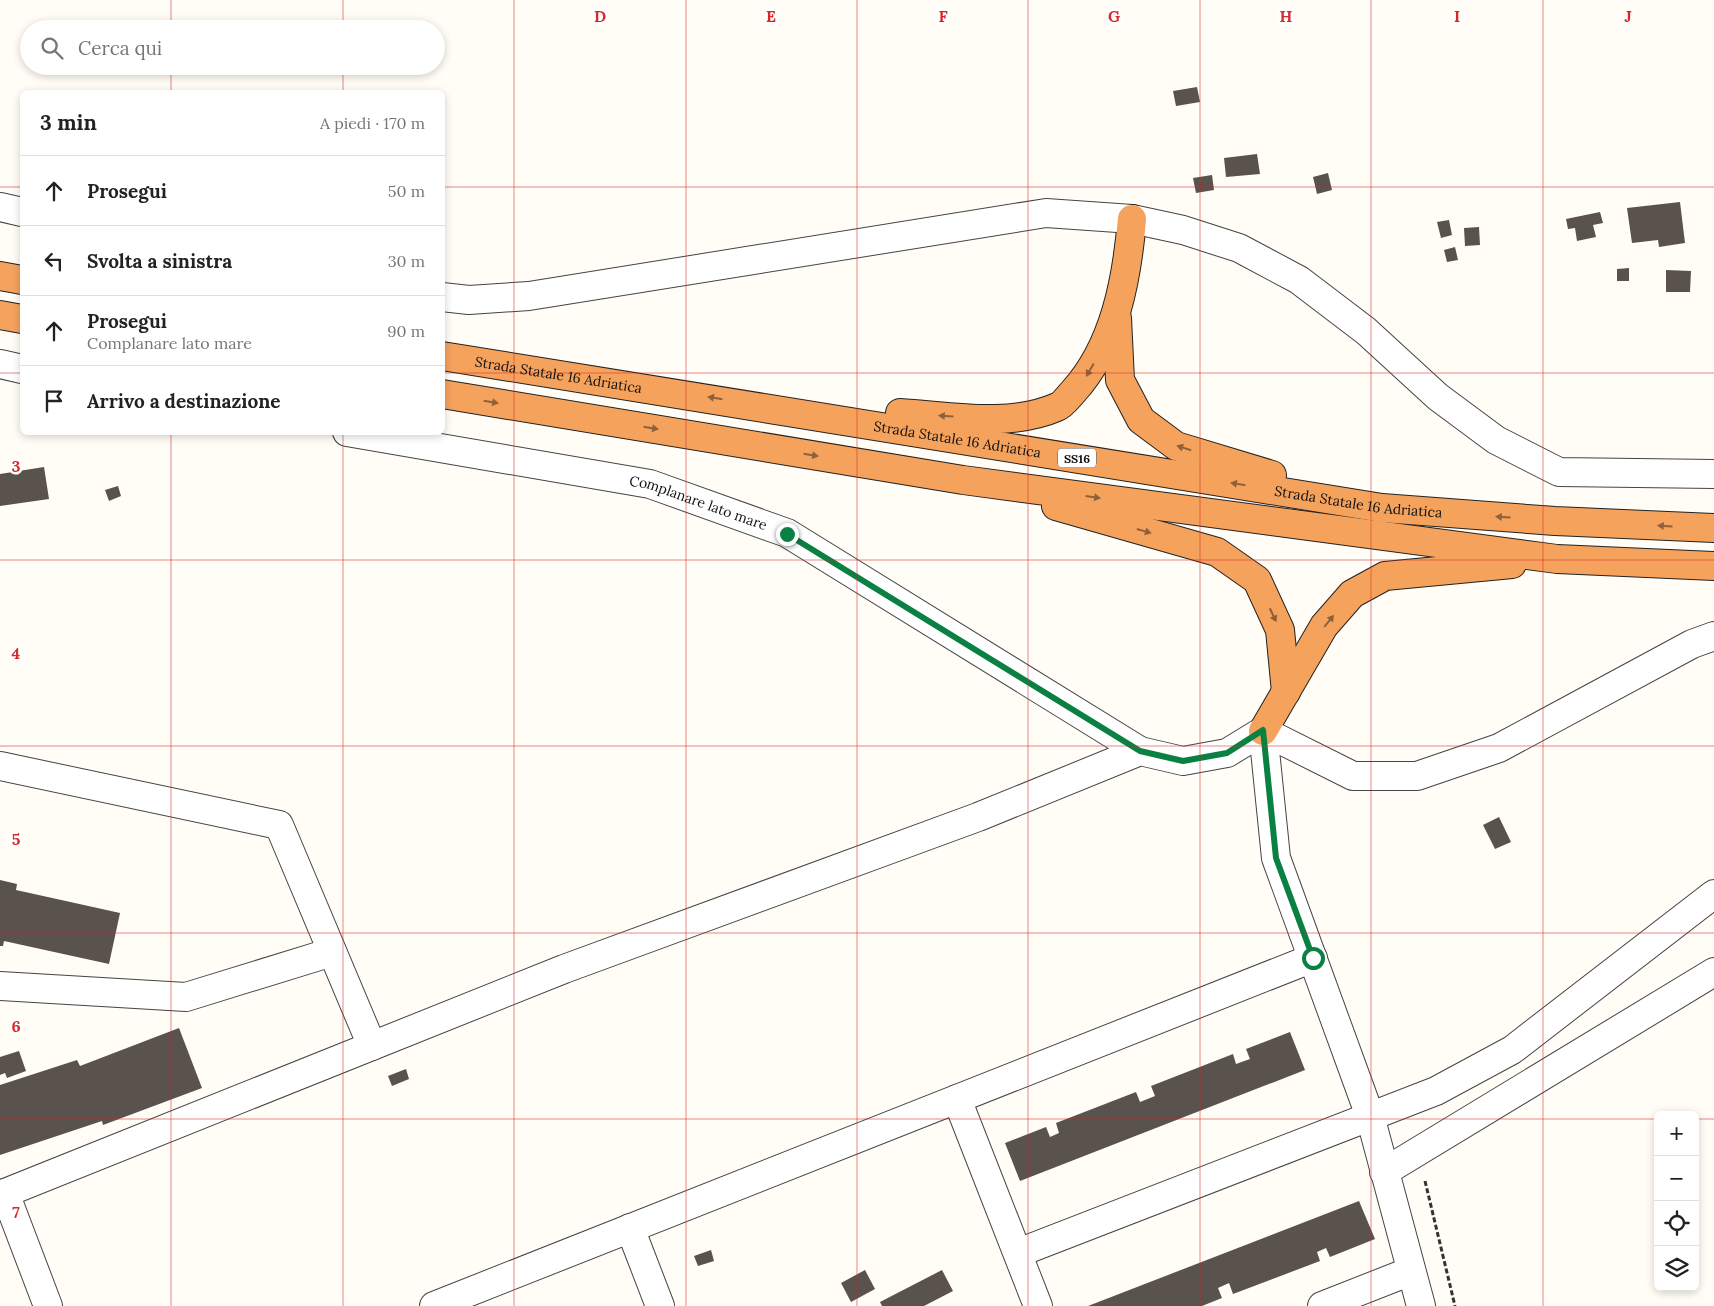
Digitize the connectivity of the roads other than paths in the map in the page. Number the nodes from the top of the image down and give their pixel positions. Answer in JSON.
{"nodes":[{"id":1,"x":0,"y":207,"type":"edge"},
{"id":2,"x":20,"y":212,"type":"edge"},
{"id":3,"x":1132,"y":219,"type":"junction"},
{"id":4,"x":0,"y":276,"type":"edge"},
{"id":5,"x":20,"y":280,"type":"edge"},
{"id":6,"x":445,"y":297,"type":"edge"},
{"id":7,"x":1117,"y":310,"type":"junction"},
{"id":8,"x":0,"y":315,"type":"edge"},
{"id":9,"x":20,"y":319,"type":"edge"},
{"id":10,"x":445,"y":356,"type":"edge"},
{"id":11,"x":0,"y":364,"type":"edge"},
{"id":12,"x":20,"y":368,"type":"edge"},
{"id":13,"x":445,"y":394,"type":"edge"},
{"id":14,"x":751,"y":404,"type":"junction"},
{"id":15,"x":364,"y":435,"type":"edge"},
{"id":16,"x":1714,"y":474,"type":"edge"},
{"id":17,"x":963,"y":480,"type":"junction"},
{"id":18,"x":1382,"y":508,"type":"junction"},
{"id":19,"x":1714,"y":528,"type":"edge"},
{"id":20,"x":1557,"y":559,"type":"junction"},
{"id":21,"x":1714,"y":566,"type":"edge"},
{"id":22,"x":1714,"y":636,"type":"edge"},
{"id":23,"x":1286,"y":692,"type":"junction"},
{"id":24,"x":1263,"y":730,"type":"junction"},
{"id":25,"x":1140,"y":751,"type":"junction"},
{"id":26,"x":0,"y":766,"type":"edge"},
{"id":27,"x":1714,"y":894,"type":"edge"},
{"id":28,"x":332,"y":952,"type":"junction"},
{"id":29,"x":1313,"y":958,"type":"junction"},
{"id":30,"x":1714,"y":972,"type":"edge"},
{"id":31,"x":0,"y":986,"type":"edge"},
{"id":32,"x":372,"y":1046,"type":"junction"},
{"id":33,"x":957,"y":1099,"type":"junction"},
{"id":34,"x":1370,"y":1116,"type":"junction"},
{"id":35,"x":1384,"y":1172,"type":"junction"},
{"id":36,"x":2,"y":1194,"type":"edge"},
{"id":37,"x":630,"y":1228,"type":"junction"},
{"id":38,"x":1018,"y":1253,"type":"junction"},
{"id":39,"x":1411,"y":1271,"type":"junction"},
{"id":40,"x":48,"y":1306,"type":"edge"},
{"id":41,"x":434,"y":1306,"type":"edge"},
{"id":42,"x":660,"y":1306,"type":"edge"},
{"id":43,"x":1038,"y":1306,"type":"edge"},
{"id":44,"x":1322,"y":1306,"type":"edge"},
{"id":45,"x":1421,"y":1306,"type":"edge"}],
"edges":[{"from":1,"to":2,"type":"street"},
{"from":3,"to":6,"type":"street"},
{"from":3,"to":7,"type":"highway","number":"SS16"},
{"from":3,"to":16,"type":"street"},
{"from":4,"to":5,"type":"highway"},
{"from":7,"to":14,"type":"highway","number":"SS16","one_way":true},
{"from":18,"to":7,"type":"highway","number":"SS16","one_way":true},
{"from":8,"to":9,"type":"highway"},
{"from":14,"to":10,"type":"highway","name":"Strada Statale 16 Adriatica","number":"SS16","one_way":true},
{"from":11,"to":12,"type":"street"},
{"from":13,"to":17,"type":"highway","one_way":true},
{"from":18,"to":14,"type":"highway","name":"Strada Statale 16 Adriatica","number":"SS16","one_way":true},
{"from":15,"to":25,"type":"street","name":"Complanare lato mare"},
{"from":17,"to":20,"type":"highway","one_way":true},
{"from":17,"to":23,"type":"highway","one_way":true},
{"from":19,"to":18,"type":"highway","name":"Strada Statale 16 Adriatica","number":"SS16","one_way":true},
{"from":20,"to":21,"type":"highway"},
{"from":23,"to":20,"type":"highway","one_way":true},
{"from":22,"to":24,"type":"street"},
{"from":23,"to":24,"type":"highway"},
{"from":24,"to":25,"type":"street","name":"Complanare lato mare"},
{"from":24,"to":29,"type":"street"},
{"from":25,"to":32,"type":"street"},
{"from":26,"to":28,"type":"street"},
{"from":27,"to":34,"type":"street"},
{"from":28,"to":31,"type":"street"},
{"from":28,"to":32,"type":"street"},
{"from":29,"to":33,"type":"street"},
{"from":29,"to":34,"type":"street"},
{"from":30,"to":35,"type":"street"},
{"from":32,"to":36,"type":"street"},
{"from":33,"to":37,"type":"street"},
{"from":33,"to":38,"type":"street"},
{"from":34,"to":35,"type":"street"},
{"from":34,"to":38,"type":"street"},
{"from":35,"to":39,"type":"street"},
{"from":36,"to":40,"type":"street"},
{"from":37,"to":41,"type":"street"},
{"from":37,"to":42,"type":"street"},
{"from":38,"to":43,"type":"street"},
{"from":39,"to":44,"type":"street"},
{"from":39,"to":45,"type":"street"}]}
